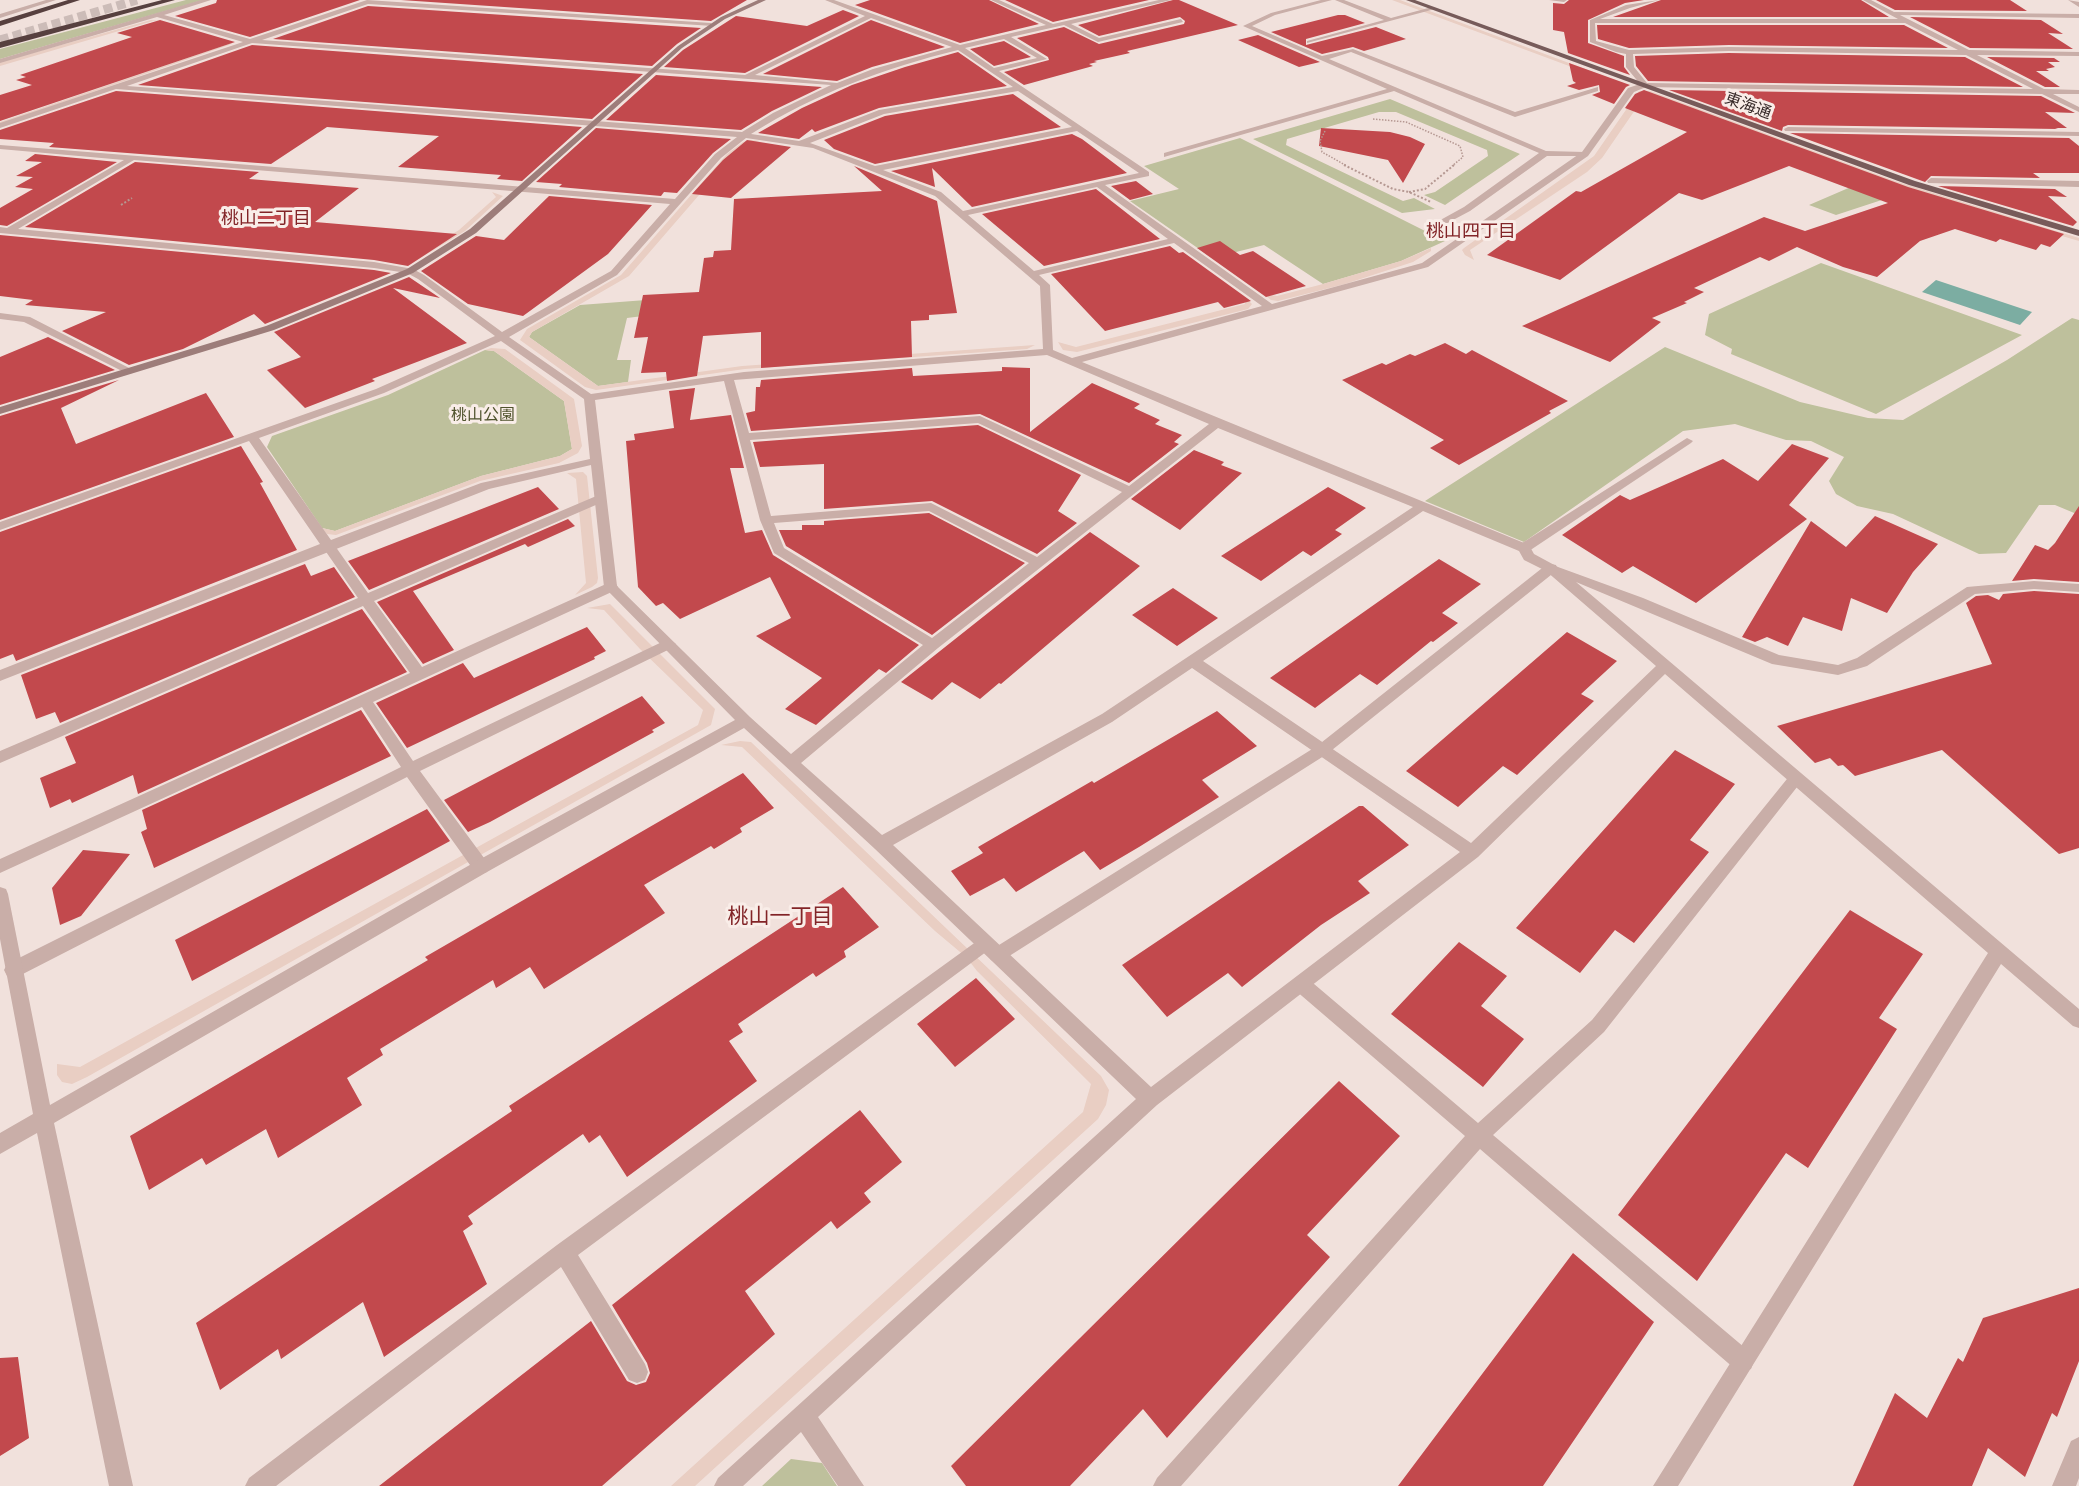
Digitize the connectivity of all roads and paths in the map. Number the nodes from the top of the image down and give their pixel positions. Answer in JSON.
{"nodes":[{"id":1,"x":53,"y":0,"type":"edge"},
{"id":2,"x":76,"y":0,"type":"edge"},
{"id":3,"x":171,"y":0,"type":"edge"},
{"id":4,"x":208,"y":0,"type":"edge"},
{"id":5,"x":763,"y":0,"type":"edge"},
{"id":6,"x":828,"y":0,"type":"edge"},
{"id":7,"x":994,"y":0,"type":"edge"},
{"id":8,"x":1128,"y":0,"type":"edge"},
{"id":9,"x":1168,"y":0,"type":"edge"},
{"id":10,"x":1329,"y":0,"type":"edge"},
{"id":11,"x":1338,"y":0,"type":"edge"},
{"id":12,"x":1409,"y":0,"type":"edge"},
{"id":13,"x":1429,"y":0,"type":"edge"},
{"id":14,"x":1552,"y":0,"type":"edge"},
{"id":15,"x":1564,"y":0,"type":"edge"},
{"id":16,"x":1656,"y":0,"type":"edge"},
{"id":17,"x":1866,"y":0,"type":"edge"},
{"id":18,"x":2071,"y":0,"type":"edge"},
{"id":19,"x":370,"y":1,"type":"edge"},
{"id":20,"x":1144,"y":5,"type":"junction"},
{"id":21,"x":2079,"y":5,"type":"edge"},
{"id":22,"x":1156,"y":9,"type":"dead end"},
{"id":23,"x":1432,"y":9,"type":"junction"},
{"id":24,"x":1891,"y":13,"type":"junction"},
{"id":25,"x":158,"y":15,"type":"junction"},
{"id":26,"x":0,"y":16,"type":"edge"},
{"id":27,"x":870,"y":16,"type":"junction"},
{"id":28,"x":2079,"y":16,"type":"edge"},
{"id":29,"x":1173,"y":17,"type":"dead end"},
{"id":30,"x":1391,"y":21,"type":"junction"},
{"id":31,"x":1592,"y":21,"type":"junction"},
{"id":32,"x":1907,"y":21,"type":"junction"},
{"id":33,"x":0,"y":24,"type":"edge"},
{"id":34,"x":1066,"y":24,"type":"junction"},
{"id":35,"x":711,"y":25,"type":"junction"},
{"id":36,"x":1053,"y":26,"type":"junction"},
{"id":37,"x":1006,"y":37,"type":"junction"},
{"id":38,"x":248,"y":41,"type":"junction"},
{"id":39,"x":1309,"y":42,"type":"dead end"},
{"id":40,"x":0,"y":45,"type":"edge"},
{"id":41,"x":958,"y":47,"type":"junction"},
{"id":42,"x":1629,"y":52,"type":"junction"},
{"id":43,"x":1968,"y":52,"type":"junction"},
{"id":44,"x":2079,"y":54,"type":"edge"},
{"id":45,"x":1323,"y":58,"type":"junction"},
{"id":46,"x":0,"y":61,"type":"edge"},
{"id":47,"x":993,"y":70,"type":"junction"},
{"id":48,"x":654,"y":71,"type":"junction"},
{"id":49,"x":1634,"y":74,"type":"junction"},
{"id":50,"x":745,"y":77,"type":"junction"},
{"id":51,"x":838,"y":83,"type":"junction"},
{"id":52,"x":1645,"y":85,"type":"junction"},
{"id":53,"x":1665,"y":85,"type":"junction"},
{"id":54,"x":115,"y":87,"type":"junction"},
{"id":55,"x":1020,"y":88,"type":"junction"},
{"id":56,"x":1394,"y":89,"type":"junction"},
{"id":57,"x":1595,"y":89,"type":"dead end"},
{"id":58,"x":2043,"y":91,"type":"junction"},
{"id":59,"x":2079,"y":92,"type":"edge"},
{"id":60,"x":2079,"y":110,"type":"edge"},
{"id":61,"x":1370,"y":119,"type":"dead end"},
{"id":62,"x":595,"y":124,"type":"junction"},
{"id":63,"x":0,"y":126,"type":"edge"},
{"id":64,"x":1078,"y":128,"type":"junction"},
{"id":65,"x":1328,"y":129,"type":"dead end"},
{"id":66,"x":1788,"y":129,"type":"junction"},
{"id":67,"x":2079,"y":134,"type":"edge"},
{"id":68,"x":744,"y":135,"type":"junction"},
{"id":69,"x":802,"y":143,"type":"junction"},
{"id":70,"x":0,"y":147,"type":"edge"},
{"id":71,"x":1545,"y":153,"type":"junction"},
{"id":72,"x":1585,"y":154,"type":"junction"},
{"id":73,"x":1167,"y":155,"type":"dead end"},
{"id":74,"x":135,"y":157,"type":"junction"},
{"id":75,"x":874,"y":169,"type":"junction"},
{"id":76,"x":1931,"y":181,"type":"junction"},
{"id":77,"x":2079,"y":184,"type":"edge"},
{"id":78,"x":1099,"y":185,"type":"junction"},
{"id":79,"x":519,"y":190,"type":"junction"},
{"id":80,"x":132,"y":198,"type":"dead end"},
{"id":81,"x":676,"y":202,"type":"junction"},
{"id":82,"x":121,"y":205,"type":"dead end"},
{"id":83,"x":961,"y":214,"type":"junction"},
{"id":84,"x":2079,"y":224,"type":"edge"},
{"id":85,"x":1438,"y":225,"type":"dead end"},
{"id":86,"x":3,"y":232,"type":"edge"},
{"id":87,"x":2079,"y":233,"type":"edge"},
{"id":88,"x":1175,"y":240,"type":"junction"},
{"id":89,"x":410,"y":271,"type":"junction"},
{"id":90,"x":1032,"y":274,"type":"junction"},
{"id":91,"x":1271,"y":308,"type":"junction"},
{"id":92,"x":0,"y":316,"type":"edge"},
{"id":93,"x":502,"y":337,"type":"junction"},
{"id":94,"x":1048,"y":352,"type":"junction"},
{"id":95,"x":1075,"y":362,"type":"junction"},
{"id":96,"x":130,"y":371,"type":"junction"},
{"id":97,"x":728,"y":377,"type":"junction"},
{"id":98,"x":589,"y":398,"type":"junction"},
{"id":99,"x":0,"y":411,"type":"edge"},
{"id":100,"x":1216,"y":423,"type":"junction"},
{"id":101,"x":252,"y":437,"type":"junction"},
{"id":102,"x":744,"y":437,"type":"junction"},
{"id":103,"x":1687,"y":441,"type":"dead end"},
{"id":104,"x":595,"y":461,"type":"junction"},
{"id":105,"x":1130,"y":491,"type":"junction"},
{"id":106,"x":602,"y":498,"type":"junction"},
{"id":107,"x":1421,"y":507,"type":"junction"},
{"id":108,"x":766,"y":520,"type":"junction"},
{"id":109,"x":0,"y":526,"type":"edge"},
{"id":110,"x":327,"y":546,"type":"junction"},
{"id":111,"x":1524,"y":548,"type":"junction"},
{"id":112,"x":1039,"y":563,"type":"junction"},
{"id":113,"x":1551,"y":568,"type":"junction"},
{"id":114,"x":611,"y":587,"type":"junction"},
{"id":115,"x":2079,"y":588,"type":"edge"},
{"id":116,"x":365,"y":598,"type":"junction"},
{"id":117,"x":669,"y":644,"type":"junction"},
{"id":118,"x":933,"y":645,"type":"junction"},
{"id":119,"x":1193,"y":661,"type":"junction"},
{"id":120,"x":1664,"y":667,"type":"junction"},
{"id":121,"x":419,"y":674,"type":"junction"},
{"id":122,"x":0,"y":676,"type":"edge"},
{"id":123,"x":364,"y":699,"type":"junction"},
{"id":124,"x":745,"y":721,"type":"junction"},
{"id":125,"x":1323,"y":750,"type":"junction"},
{"id":126,"x":0,"y":757,"type":"edge"},
{"id":127,"x":790,"y":763,"type":"junction"},
{"id":128,"x":410,"y":769,"type":"junction"},
{"id":129,"x":1796,"y":778,"type":"junction"},
{"id":130,"x":881,"y":844,"type":"junction"},
{"id":131,"x":1472,"y":852,"type":"junction"},
{"id":132,"x":0,"y":867,"type":"edge"},
{"id":133,"x":481,"y":867,"type":"junction"},
{"id":134,"x":0,"y":894,"type":"edge"},
{"id":135,"x":990,"y":949,"type":"junction"},
{"id":136,"x":2000,"y":950,"type":"junction"},
{"id":137,"x":13,"y":970,"type":"junction"},
{"id":138,"x":1301,"y":984,"type":"junction"},
{"id":139,"x":2079,"y":1020,"type":"edge"},
{"id":140,"x":1150,"y":1099,"type":"junction"},
{"id":141,"x":44,"y":1119,"type":"junction"},
{"id":142,"x":1479,"y":1135,"type":"junction"},
{"id":143,"x":0,"y":1144,"type":"edge"},
{"id":144,"x":564,"y":1252,"type":"junction"},
{"id":145,"x":1743,"y":1360,"type":"junction"},
{"id":146,"x":637,"y":1372,"type":"dead end"},
{"id":147,"x":803,"y":1415,"type":"junction"},
{"id":148,"x":2079,"y":1449,"type":"edge"},
{"id":149,"x":121,"y":1486,"type":"edge"},
{"id":150,"x":257,"y":1486,"type":"edge"},
{"id":151,"x":726,"y":1486,"type":"edge"},
{"id":152,"x":852,"y":1486,"type":"edge"},
{"id":153,"x":1165,"y":1486,"type":"edge"},
{"id":154,"x":1665,"y":1486,"type":"edge"},
{"id":155,"x":2064,"y":1486,"type":"edge"}],
"edges":[{"from":1,"to":26,"type":"street"},
{"from":2,"to":33,"type":"highway"},
{"from":3,"to":40,"type":"highway"},
{"from":4,"to":25,"type":"street"},
{"from":5,"to":35,"type":"street"},
{"from":6,"to":27,"type":"street"},
{"from":7,"to":36,"type":"street"},
{"from":8,"to":20,"type":"street"},
{"from":9,"to":20,"type":"street"},
{"from":10,"to":45,"type":"street"},
{"from":11,"to":30,"type":"street"},
{"from":12,"to":23,"type":"main road","name":"東海通"},
{"from":13,"to":49,"type":"main road","name":"東海通"},
{"from":14,"to":15,"type":"street"},
{"from":16,"to":31,"type":"street"},
{"from":17,"to":24,"type":"street"},
{"from":18,"to":21,"type":"street"},
{"from":19,"to":35,"type":"street"},
{"from":19,"to":38,"type":"street"},
{"from":20,"to":22,"type":"street"},
{"from":20,"to":34,"type":"street"},
{"from":23,"to":30,"type":"street"},
{"from":23,"to":52,"type":"main road","name":"東海通"},
{"from":24,"to":28,"type":"street"},
{"from":24,"to":32,"type":"street"},
{"from":25,"to":38,"type":"street"},
{"from":25,"to":46,"type":"street"},
{"from":27,"to":41,"type":"street"},
{"from":27,"to":50,"type":"street"},
{"from":29,"to":34,"type":"street"},
{"from":30,"to":39,"type":"street"},
{"from":31,"to":32,"type":"street"},
{"from":31,"to":42,"type":"street"},
{"from":32,"to":43,"type":"street"},
{"from":34,"to":36,"type":"street"},
{"from":35,"to":48,"type":"street"},
{"from":36,"to":37,"type":"street"},
{"from":37,"to":41,"type":"street"},
{"from":37,"to":47,"type":"street"},
{"from":38,"to":48,"type":"street"},
{"from":38,"to":54,"type":"street"},
{"from":41,"to":47,"type":"street"},
{"from":41,"to":51,"type":"street"},
{"from":42,"to":43,"type":"street"},
{"from":42,"to":49,"type":"street"},
{"from":43,"to":44,"type":"street"},
{"from":43,"to":58,"type":"street"},
{"from":45,"to":56,"type":"street"},
{"from":45,"to":57,"type":"street"},
{"from":47,"to":55,"type":"street"},
{"from":48,"to":50,"type":"street"},
{"from":48,"to":62,"type":"street"},
{"from":49,"to":52,"type":"street"},
{"from":49,"to":53,"type":"main road","name":"東海通"},
{"from":50,"to":51,"type":"street"},
{"from":51,"to":68,"type":"street"},
{"from":52,"to":53,"type":"street"},
{"from":52,"to":72,"type":"street"},
{"from":52,"to":87,"type":"main road","name":"東海通"},
{"from":53,"to":58,"type":"street"},
{"from":53,"to":66,"type":"main road","name":"東海通"},
{"from":54,"to":62,"type":"street"},
{"from":54,"to":63,"type":"street"},
{"from":55,"to":64,"type":"street"},
{"from":55,"to":69,"type":"street"},
{"from":56,"to":71,"type":"street"},
{"from":56,"to":73,"type":"street"},
{"from":58,"to":59,"type":"street"},
{"from":58,"to":60,"type":"street"},
{"from":61,"to":65,"type":"path"},
{"from":62,"to":68,"type":"street"},
{"from":62,"to":79,"type":"street"},
{"from":64,"to":75,"type":"street"},
{"from":64,"to":78,"type":"street"},
{"from":66,"to":67,"type":"street"},
{"from":66,"to":76,"type":"main road","name":"東海通"},
{"from":68,"to":69,"type":"street"},
{"from":68,"to":81,"type":"street"},
{"from":69,"to":75,"type":"street"},
{"from":70,"to":74,"type":"street"},
{"from":71,"to":72,"type":"street"},
{"from":71,"to":85,"type":"street"},
{"from":72,"to":91,"type":"street"},
{"from":74,"to":79,"type":"street"},
{"from":74,"to":86,"type":"street"},
{"from":75,"to":83,"type":"street"},
{"from":76,"to":77,"type":"street"},
{"from":76,"to":84,"type":"main road","name":"東海通"},
{"from":78,"to":83,"type":"street"},
{"from":78,"to":88,"type":"street"},
{"from":79,"to":81,"type":"street"},
{"from":79,"to":89,"type":"street"},
{"from":80,"to":82,"type":"path"},
{"from":81,"to":93,"type":"street"},
{"from":83,"to":90,"type":"street"},
{"from":86,"to":89,"type":"street"},
{"from":88,"to":90,"type":"street"},
{"from":88,"to":91,"type":"street"},
{"from":89,"to":93,"type":"street"},
{"from":89,"to":96,"type":"street"},
{"from":90,"to":94,"type":"street"},
{"from":91,"to":95,"type":"street"},
{"from":92,"to":96,"type":"street"},
{"from":93,"to":98,"type":"street"},
{"from":93,"to":101,"type":"street"},
{"from":94,"to":95,"type":"street"},
{"from":94,"to":97,"type":"street"},
{"from":95,"to":100,"type":"street"},
{"from":96,"to":99,"type":"street"},
{"from":97,"to":98,"type":"street"},
{"from":97,"to":102,"type":"street"},
{"from":98,"to":104,"type":"street"},
{"from":100,"to":105,"type":"street"},
{"from":100,"to":107,"type":"street"},
{"from":101,"to":109,"type":"street"},
{"from":101,"to":110,"type":"street"},
{"from":102,"to":105,"type":"street"},
{"from":102,"to":108,"type":"street"},
{"from":103,"to":111,"type":"street"},
{"from":104,"to":106,"type":"street"},
{"from":104,"to":110,"type":"street"},
{"from":105,"to":112,"type":"street"},
{"from":106,"to":114,"type":"street"},
{"from":106,"to":116,"type":"street"},
{"from":107,"to":111,"type":"street"},
{"from":107,"to":119,"type":"street"},
{"from":108,"to":112,"type":"street"},
{"from":108,"to":118,"type":"street"},
{"from":110,"to":116,"type":"street"},
{"from":110,"to":122,"type":"street"},
{"from":111,"to":113,"type":"street"},
{"from":112,"to":118,"type":"street"},
{"from":113,"to":115,"type":"street"},
{"from":113,"to":120,"type":"street"},
{"from":113,"to":125,"type":"street"},
{"from":114,"to":117,"type":"street"},
{"from":114,"to":121,"type":"street"},
{"from":116,"to":121,"type":"street"},
{"from":116,"to":126,"type":"street"},
{"from":117,"to":124,"type":"street"},
{"from":117,"to":128,"type":"street"},
{"from":118,"to":127,"type":"street"},
{"from":119,"to":125,"type":"street"},
{"from":119,"to":130,"type":"street"},
{"from":120,"to":129,"type":"street"},
{"from":120,"to":131,"type":"street"},
{"from":121,"to":123,"type":"street"},
{"from":123,"to":128,"type":"street"},
{"from":123,"to":132,"type":"street"},
{"from":124,"to":127,"type":"street"},
{"from":124,"to":133,"type":"street"},
{"from":125,"to":131,"type":"street"},
{"from":125,"to":135,"type":"street"},
{"from":127,"to":130,"type":"street"},
{"from":128,"to":133,"type":"street"},
{"from":128,"to":137,"type":"street"},
{"from":129,"to":136,"type":"street"},
{"from":129,"to":142,"type":"street"},
{"from":130,"to":135,"type":"street"},
{"from":131,"to":138,"type":"street"},
{"from":133,"to":141,"type":"street"},
{"from":134,"to":137,"type":"street"},
{"from":135,"to":140,"type":"street"},
{"from":135,"to":144,"type":"street"},
{"from":136,"to":139,"type":"street"},
{"from":136,"to":145,"type":"street"},
{"from":137,"to":141,"type":"street"},
{"from":138,"to":140,"type":"street"},
{"from":138,"to":142,"type":"street"},
{"from":140,"to":147,"type":"street"},
{"from":141,"to":143,"type":"street"},
{"from":141,"to":149,"type":"street"},
{"from":142,"to":145,"type":"street"},
{"from":142,"to":153,"type":"street"},
{"from":144,"to":146,"type":"street"},
{"from":144,"to":150,"type":"street"},
{"from":145,"to":154,"type":"street"},
{"from":147,"to":151,"type":"street"},
{"from":147,"to":152,"type":"street"},
{"from":148,"to":155,"type":"street"}]}
